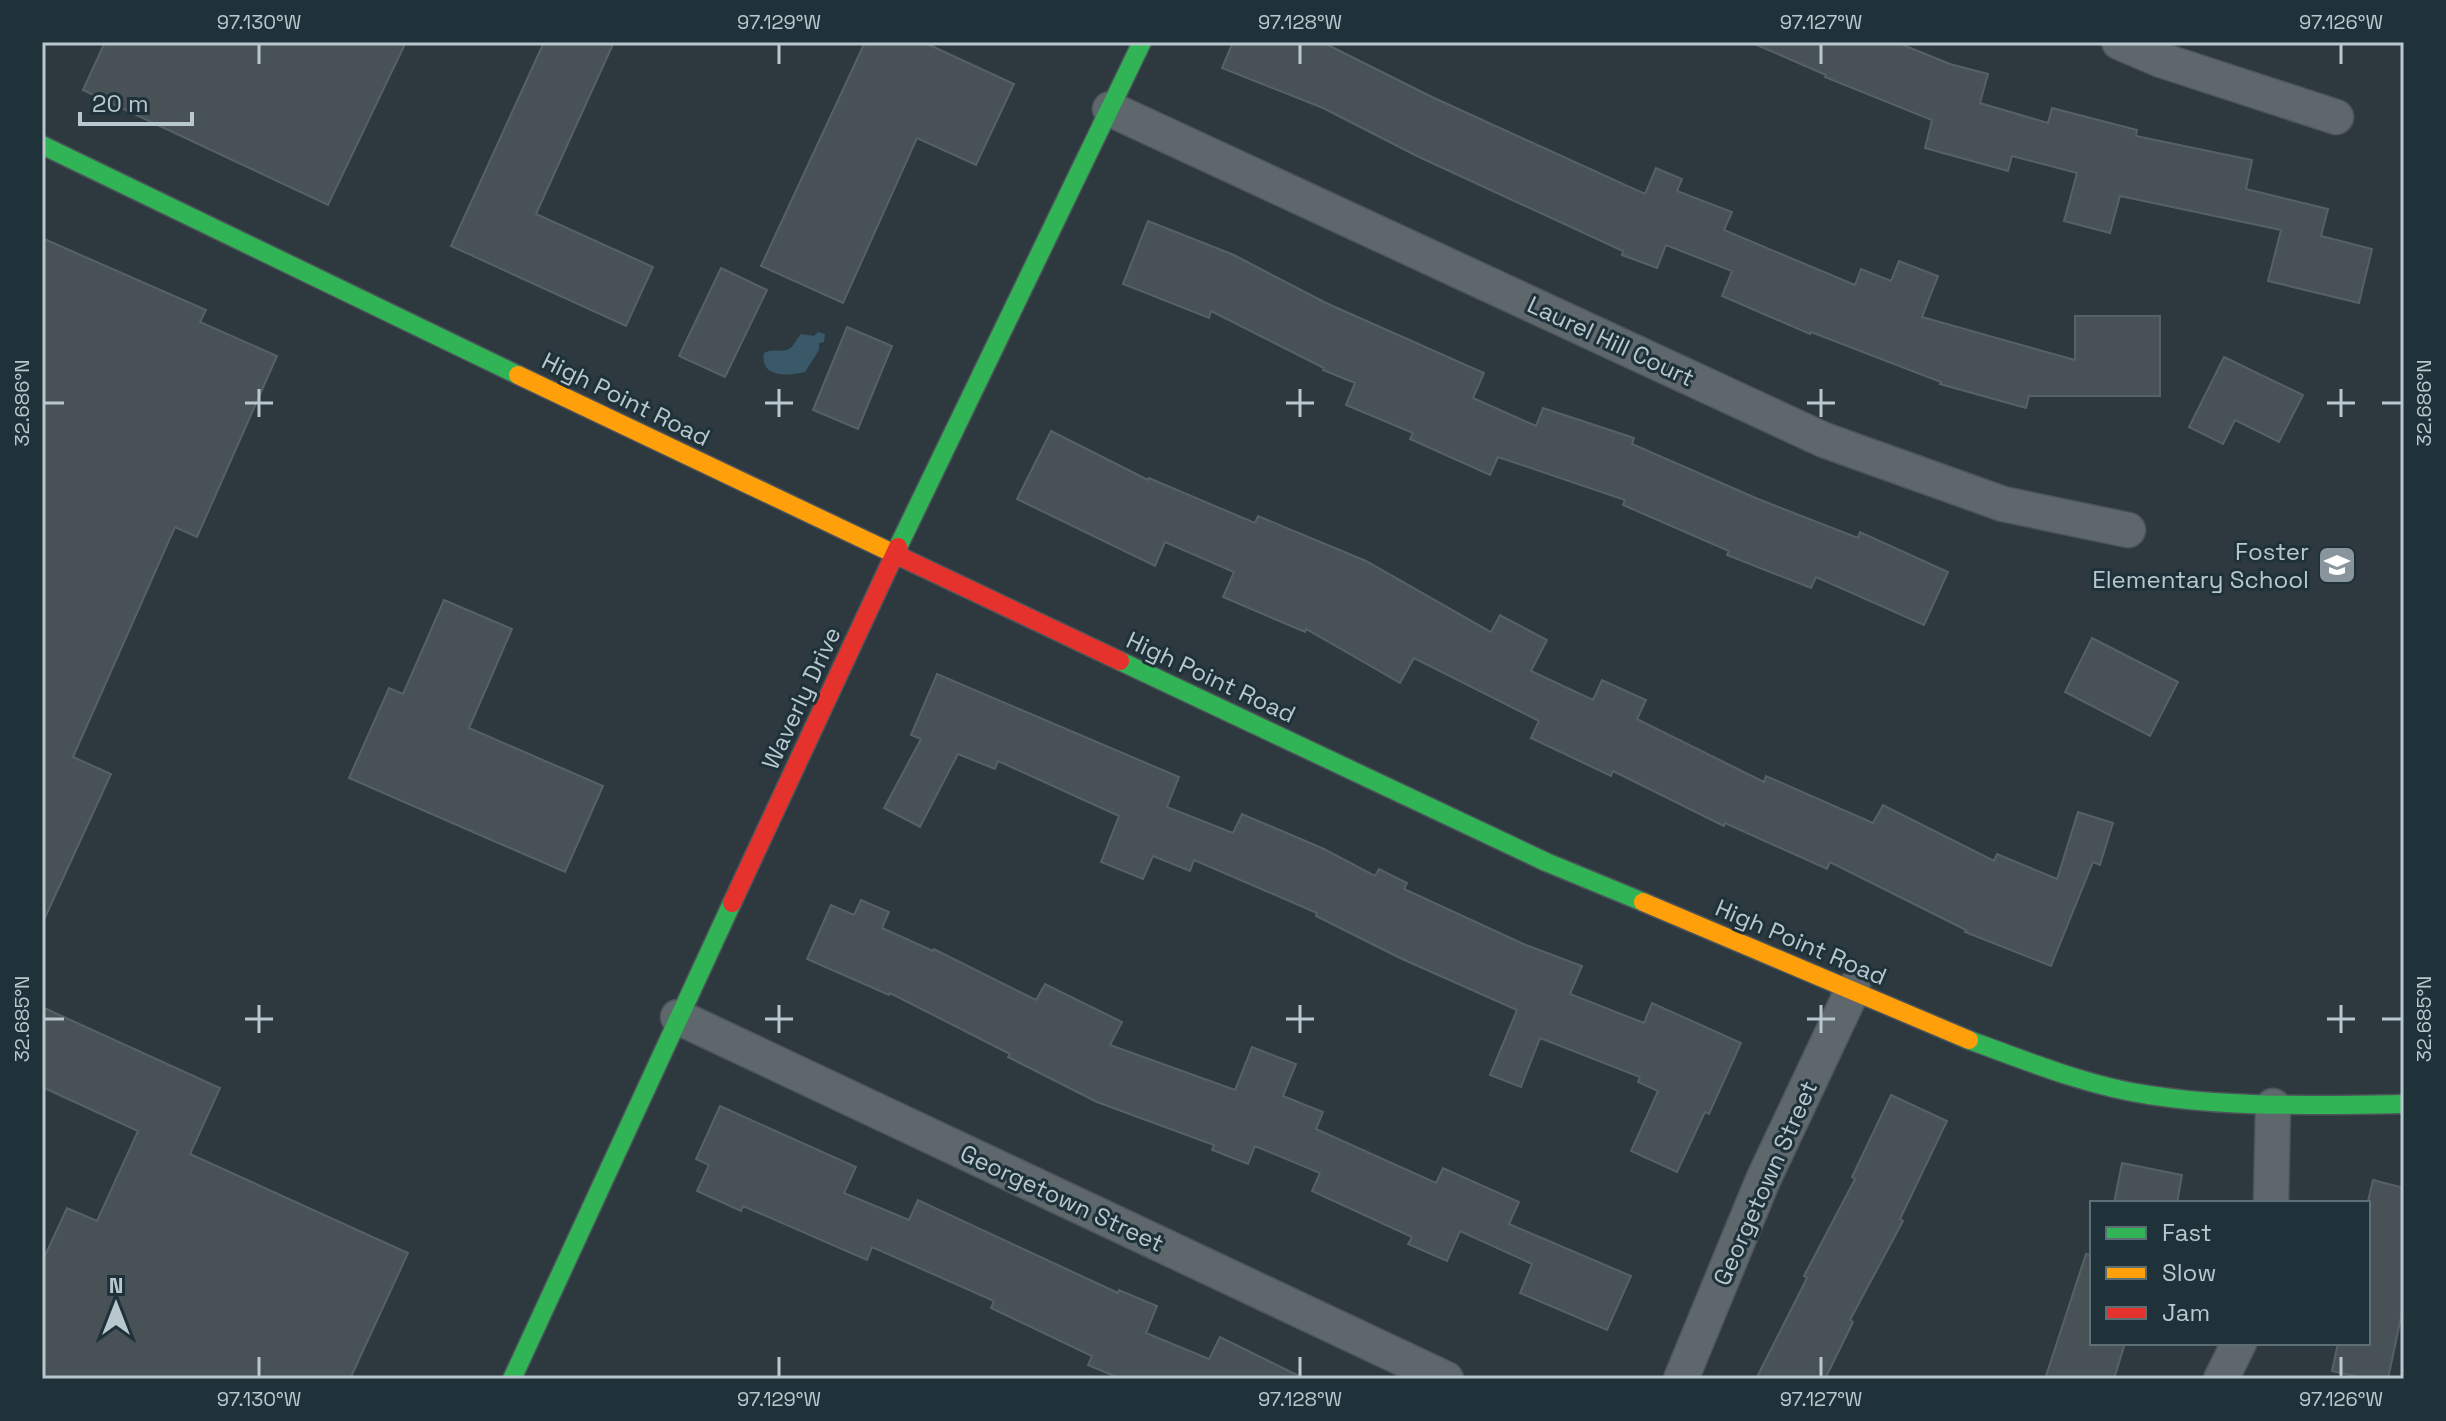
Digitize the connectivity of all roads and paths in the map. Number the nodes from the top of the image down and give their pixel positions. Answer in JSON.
{"nodes":[{"id":1,"x":1142,"y":42,"type":"edge"},
{"id":2,"x":2119,"y":42,"type":"edge"},
{"id":3,"x":1110,"y":109,"type":"junction"},
{"id":4,"x":2336,"y":117,"type":"dead end"},
{"id":5,"x":42,"y":145,"type":"edge"},
{"id":6,"x":2128,"y":530,"type":"dead end"},
{"id":7,"x":896,"y":555,"type":"junction"},
{"id":8,"x":1853,"y":989,"type":"junction"},
{"id":9,"x":678,"y":1017,"type":"junction"},
{"id":10,"x":2404,"y":1104,"type":"edge"},
{"id":11,"x":2273,"y":1106,"type":"junction"},
{"id":12,"x":2271,"y":1201,"type":"edge"},
{"id":13,"x":2238,"y":1345,"type":"edge"},
{"id":14,"x":512,"y":1379,"type":"edge"},
{"id":15,"x":1446,"y":1379,"type":"edge"},
{"id":16,"x":1681,"y":1379,"type":"edge"},
{"id":17,"x":2221,"y":1379,"type":"edge"}],
"edges":[{"from":1,"to":3,"type":"street","name":"Waverly Drive"},
{"from":2,"to":4,"type":"street"},
{"from":3,"to":6,"type":"street","name":"Laurel Hill Court"},
{"from":3,"to":7,"type":"street","name":"Waverly Drive"},
{"from":5,"to":7,"type":"street","name":"High Point Road"},
{"from":7,"to":8,"type":"street","name":"High Point Road"},
{"from":7,"to":9,"type":"street","name":"Waverly Drive"},
{"from":8,"to":11,"type":"street","name":"High Point Road"},
{"from":8,"to":16,"type":"street","name":"Georgetown Street"},
{"from":9,"to":14,"type":"street","name":"Waverly Drive"},
{"from":9,"to":15,"type":"street","name":"Georgetown Street"},
{"from":10,"to":11,"type":"street","name":"High Point Road"},
{"from":11,"to":12,"type":"street"},
{"from":13,"to":17,"type":"street"}]}
